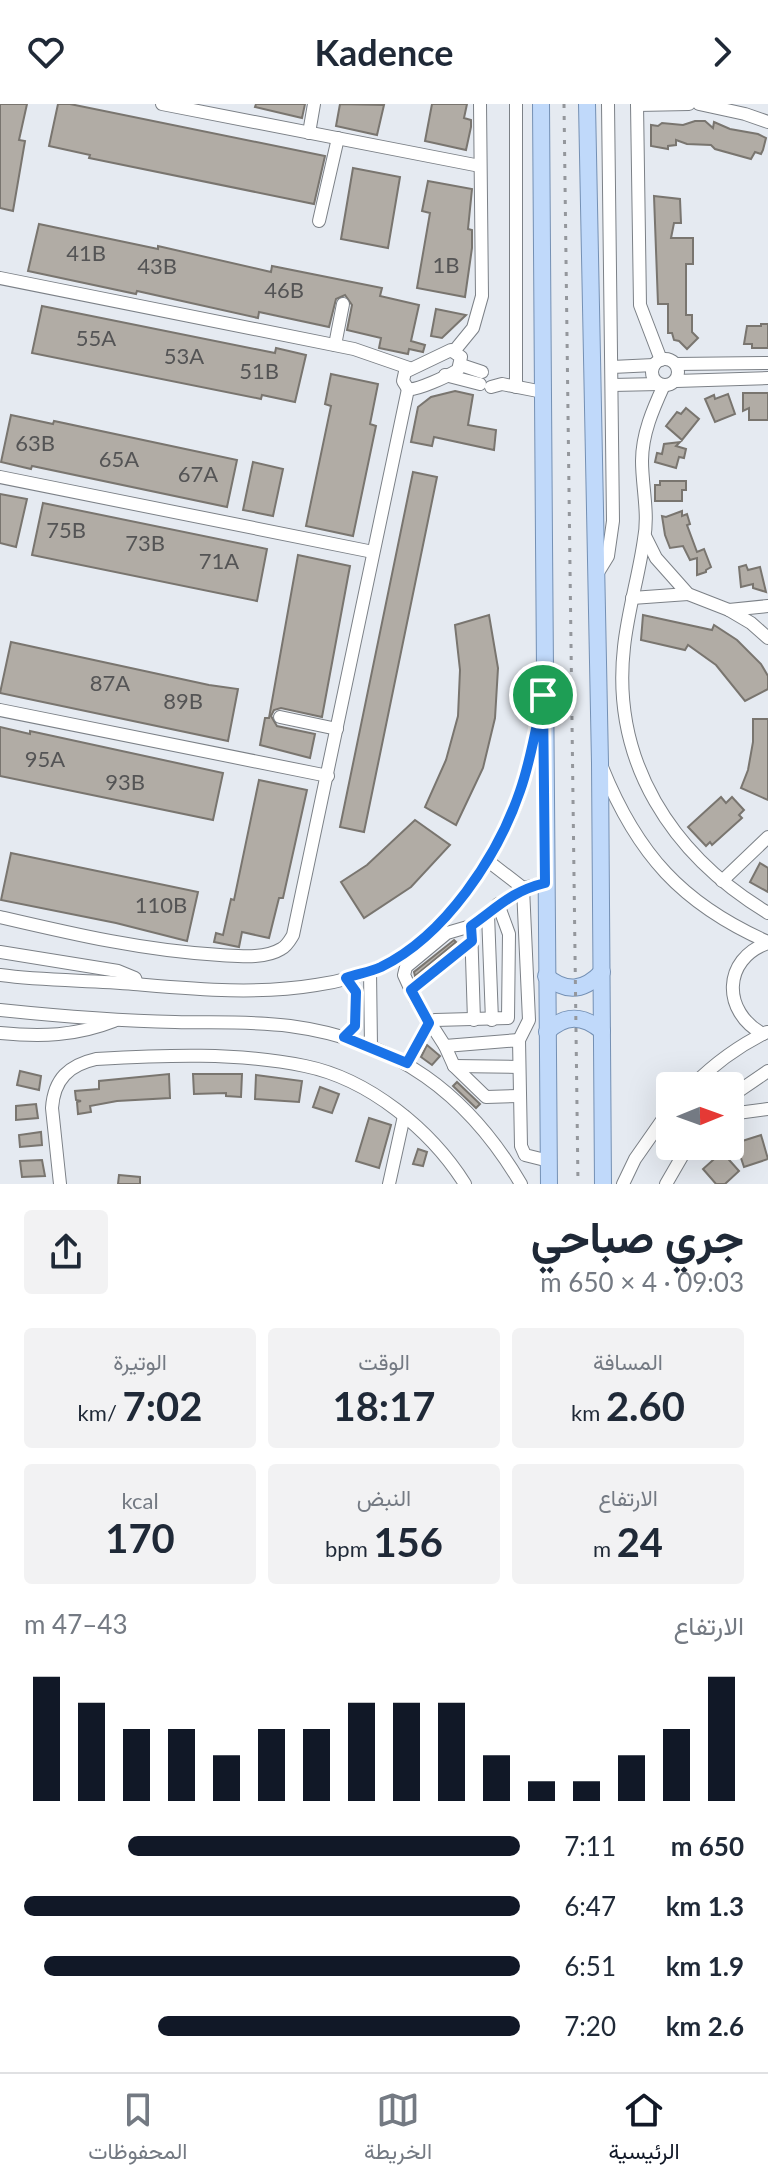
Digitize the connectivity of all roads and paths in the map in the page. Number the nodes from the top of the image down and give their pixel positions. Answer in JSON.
{"nodes":[{"id":1,"x":162,"y":104,"type":"edge"},
{"id":2,"x":314,"y":104,"type":"edge"},
{"id":3,"x":480,"y":104,"type":"edge"},
{"id":4,"x":516,"y":104,"type":"edge"},
{"id":5,"x":541,"y":104,"type":"edge"},
{"id":6,"x":587,"y":104,"type":"edge"},
{"id":7,"x":608,"y":104,"type":"edge"},
{"id":8,"x":637,"y":104,"type":"edge"},
{"id":9,"x":689,"y":104,"type":"edge"},
{"id":10,"x":699,"y":104,"type":"edge"},
{"id":11,"x":768,"y":122,"type":"edge"},
{"id":12,"x":309,"y":133,"type":"junction"},
{"id":13,"x":338,"y":138,"type":"junction"},
{"id":14,"x":480,"y":166,"type":"junction"},
{"id":15,"x":319,"y":221,"type":"dead end"},
{"id":16,"x":0,"y":278,"type":"edge"},
{"id":17,"x":343,"y":304,"type":"dead end"},
{"id":18,"x":335,"y":345,"type":"junction"},
{"id":19,"x":455,"y":350,"type":"junction"},
{"id":20,"x":658,"y":362,"type":"junction"},
{"id":21,"x":768,"y":363,"type":"edge"},
{"id":22,"x":676,"y":364,"type":"junction"},
{"id":23,"x":461,"y":365,"type":"junction"},
{"id":24,"x":612,"y":367,"type":"junction"},
{"id":25,"x":409,"y":368,"type":"junction"},
{"id":26,"x":445,"y":375,"type":"junction"},
{"id":27,"x":768,"y":378,"type":"edge"},
{"id":28,"x":490,"y":380,"type":"junction"},
{"id":29,"x":666,"y":383,"type":"junction"},
{"id":30,"x":612,"y":385,"type":"junction"},
{"id":31,"x":516,"y":387,"type":"junction"},
{"id":32,"x":408,"y":389,"type":"junction"},
{"id":33,"x":543,"y":392,"type":"junction"},
{"id":34,"x":0,"y":477,"type":"edge"},
{"id":35,"x":645,"y":536,"type":"junction"},
{"id":36,"x":373,"y":552,"type":"junction"},
{"id":37,"x":597,"y":574,"type":"junction"},
{"id":38,"x":688,"y":594,"type":"junction"},
{"id":39,"x":632,"y":598,"type":"junction"},
{"id":40,"x":768,"y":606,"type":"edge"},
{"id":41,"x":729,"y":610,"type":"junction"},
{"id":42,"x":768,"y":638,"type":"edge"},
{"id":43,"x":543,"y":695,"type":"junction"},
{"id":44,"x":0,"y":710,"type":"edge"},
{"id":45,"x":280,"y":717,"type":"dead end"},
{"id":46,"x":337,"y":729,"type":"junction"},
{"id":47,"x":600,"y":763,"type":"junction"},
{"id":48,"x":328,"y":776,"type":"junction"},
{"id":49,"x":768,"y":837,"type":"edge"},
{"id":50,"x":488,"y":861,"type":"junction"},
{"id":51,"x":722,"y":881,"type":"junction"},
{"id":52,"x":545,"y":883,"type":"junction"},
{"id":53,"x":523,"y":888,"type":"junction"},
{"id":54,"x":498,"y":904,"type":"junction"},
{"id":55,"x":768,"y":913,"type":"edge"},
{"id":56,"x":488,"y":914,"type":"junction"},
{"id":57,"x":0,"y":917,"type":"edge"},
{"id":58,"x":471,"y":926,"type":"junction"},
{"id":59,"x":472,"y":941,"type":"junction"},
{"id":60,"x":768,"y":942,"type":"edge"},
{"id":61,"x":0,"y":952,"type":"edge"},
{"id":62,"x":370,"y":971,"type":"junction"},
{"id":63,"x":602,"y":972,"type":"junction"},
{"id":64,"x":0,"y":975,"type":"edge"},
{"id":65,"x":546,"y":976,"type":"junction"},
{"id":66,"x":346,"y":978,"type":"junction"},
{"id":67,"x":137,"y":984,"type":"junction"},
{"id":68,"x":411,"y":990,"type":"junction"},
{"id":69,"x":0,"y":1010,"type":"edge"},
{"id":70,"x":120,"y":1019,"type":"junction"},
{"id":71,"x":474,"y":1020,"type":"junction"},
{"id":72,"x":492,"y":1020,"type":"junction"},
{"id":73,"x":429,"y":1023,"type":"junction"},
{"id":74,"x":602,"y":1031,"type":"junction"},
{"id":75,"x":547,"y":1032,"type":"junction"},
{"id":76,"x":766,"y":1032,"type":"edge"},
{"id":77,"x":0,"y":1033,"type":"edge"},
{"id":78,"x":344,"y":1037,"type":"junction"},
{"id":79,"x":519,"y":1040,"type":"junction"},
{"id":80,"x":445,"y":1046,"type":"junction"},
{"id":81,"x":371,"y":1047,"type":"junction"},
{"id":82,"x":407,"y":1063,"type":"junction"},
{"id":83,"x":454,"y":1066,"type":"junction"},
{"id":84,"x":519,"y":1067,"type":"junction"},
{"id":85,"x":706,"y":1072,"type":"edge"},
{"id":86,"x":768,"y":1074,"type":"edge"},
{"id":87,"x":744,"y":1089,"type":"edge"},
{"id":88,"x":520,"y":1096,"type":"junction"},
{"id":89,"x":768,"y":1109,"type":"edge"},
{"id":90,"x":744,"y":1112,"type":"edge"},
{"id":91,"x":404,"y":1116,"type":"junction"},
{"id":92,"x":656,"y":1129,"type":"edge"},
{"id":93,"x":680,"y":1160,"type":"edge"},
{"id":94,"x":549,"y":1161,"type":"junction"},
{"id":95,"x":60,"y":1184,"type":"edge"},
{"id":96,"x":389,"y":1184,"type":"edge"},
{"id":97,"x":465,"y":1184,"type":"edge"},
{"id":98,"x":521,"y":1184,"type":"edge"},
{"id":99,"x":549,"y":1184,"type":"edge"},
{"id":100,"x":603,"y":1184,"type":"edge"},
{"id":101,"x":623,"y":1184,"type":"edge"},
{"id":102,"x":666,"y":1184,"type":"edge"}],
"edges":[{"from":1,"to":12,"type":"street"},
{"from":2,"to":12,"type":"street"},
{"from":3,"to":14,"type":"street"},
{"from":4,"to":31,"type":"street"},
{"from":5,"to":33,"type":"main road"},
{"from":6,"to":37,"type":"main road"},
{"from":7,"to":24,"type":"street"},
{"from":8,"to":9,"type":"street"},
{"from":8,"to":20,"type":"street"},
{"from":10,"to":11,"type":"street"},
{"from":12,"to":13,"type":"street"},
{"from":13,"to":14,"type":"street"},
{"from":13,"to":15,"type":"street"},
{"from":14,"to":19,"type":"street"},
{"from":16,"to":18,"type":"street"},
{"from":17,"to":18,"type":"street"},
{"from":18,"to":25,"type":"street"},
{"from":19,"to":23,"type":"street"},
{"from":19,"to":25,"type":"street"},
{"from":20,"to":22,"type":"street"},
{"from":20,"to":24,"type":"street"},
{"from":20,"to":29,"type":"street"},
{"from":21,"to":22,"type":"street"},
{"from":22,"to":29,"type":"street"},
{"from":23,"to":26,"type":"street"},
{"from":23,"to":28,"type":"street"},
{"from":24,"to":30,"type":"street"},
{"from":25,"to":32,"type":"street"},
{"from":26,"to":28,"type":"street"},
{"from":26,"to":32,"type":"street"},
{"from":27,"to":29,"type":"street"},
{"from":28,"to":31,"type":"street"},
{"from":29,"to":30,"type":"street"},
{"from":29,"to":35,"type":"street"},
{"from":30,"to":37,"type":"street"},
{"from":31,"to":33,"type":"street"},
{"from":32,"to":36,"type":"street"},
{"from":33,"to":43,"type":"main road"},
{"from":34,"to":36,"type":"street"},
{"from":35,"to":38,"type":"street"},
{"from":35,"to":39,"type":"street"},
{"from":36,"to":46,"type":"street"},
{"from":37,"to":47,"type":"main road"},
{"from":38,"to":39,"type":"street"},
{"from":38,"to":41,"type":"street"},
{"from":39,"to":51,"type":"street"},
{"from":40,"to":41,"type":"street"},
{"from":41,"to":42,"type":"street"},
{"from":43,"to":50,"type":"street"},
{"from":43,"to":52,"type":"main road"},
{"from":44,"to":48,"type":"street"},
{"from":45,"to":46,"type":"street"},
{"from":46,"to":48,"type":"street"},
{"from":47,"to":60,"type":"street"},
{"from":47,"to":63,"type":"main road"},
{"from":48,"to":57,"type":"street"},
{"from":49,"to":51,"type":"street"},
{"from":50,"to":53,"type":"street"},
{"from":50,"to":62,"type":"street"},
{"from":51,"to":55,"type":"street"},
{"from":52,"to":53,"type":"street"},
{"from":52,"to":65,"type":"main road"},
{"from":53,"to":54,"type":"street"},
{"from":53,"to":79,"type":"street"},
{"from":54,"to":56,"type":"street"},
{"from":54,"to":72,"type":"street"},
{"from":56,"to":58,"type":"street"},
{"from":56,"to":72,"type":"street"},
{"from":58,"to":59,"type":"street"},
{"from":58,"to":68,"type":"street"},
{"from":59,"to":68,"type":"street"},
{"from":59,"to":71,"type":"street"},
{"from":60,"to":76,"type":"street"},
{"from":61,"to":67,"type":"street"},
{"from":62,"to":66,"type":"street"},
{"from":62,"to":81,"type":"street"},
{"from":63,"to":65,"type":"main road"},
{"from":63,"to":74,"type":"main road"},
{"from":64,"to":67,"type":"street"},
{"from":65,"to":75,"type":"main road"},
{"from":66,"to":67,"type":"street"},
{"from":66,"to":78,"type":"street"},
{"from":68,"to":73,"type":"street"},
{"from":69,"to":70,"type":"street"},
{"from":70,"to":77,"type":"street"},
{"from":70,"to":78,"type":"street"},
{"from":71,"to":72,"type":"street"},
{"from":71,"to":73,"type":"street"},
{"from":73,"to":80,"type":"street"},
{"from":73,"to":82,"type":"street"},
{"from":74,"to":75,"type":"main road"},
{"from":74,"to":100,"type":"main road"},
{"from":75,"to":94,"type":"main road"},
{"from":76,"to":85,"type":"street"},
{"from":78,"to":81,"type":"street"},
{"from":79,"to":80,"type":"street"},
{"from":79,"to":84,"type":"street"},
{"from":80,"to":83,"type":"street"},
{"from":81,"to":82,"type":"street"},
{"from":82,"to":98,"type":"street"},
{"from":83,"to":84,"type":"street"},
{"from":83,"to":88,"type":"street"},
{"from":84,"to":88,"type":"street"},
{"from":86,"to":87,"type":"street"},
{"from":88,"to":94,"type":"street"},
{"from":89,"to":90,"type":"street"},
{"from":91,"to":95,"type":"street"},
{"from":91,"to":96,"type":"street"},
{"from":91,"to":97,"type":"street"},
{"from":92,"to":101,"type":"street"},
{"from":93,"to":102,"type":"street"},
{"from":94,"to":99,"type":"main road"}]}
